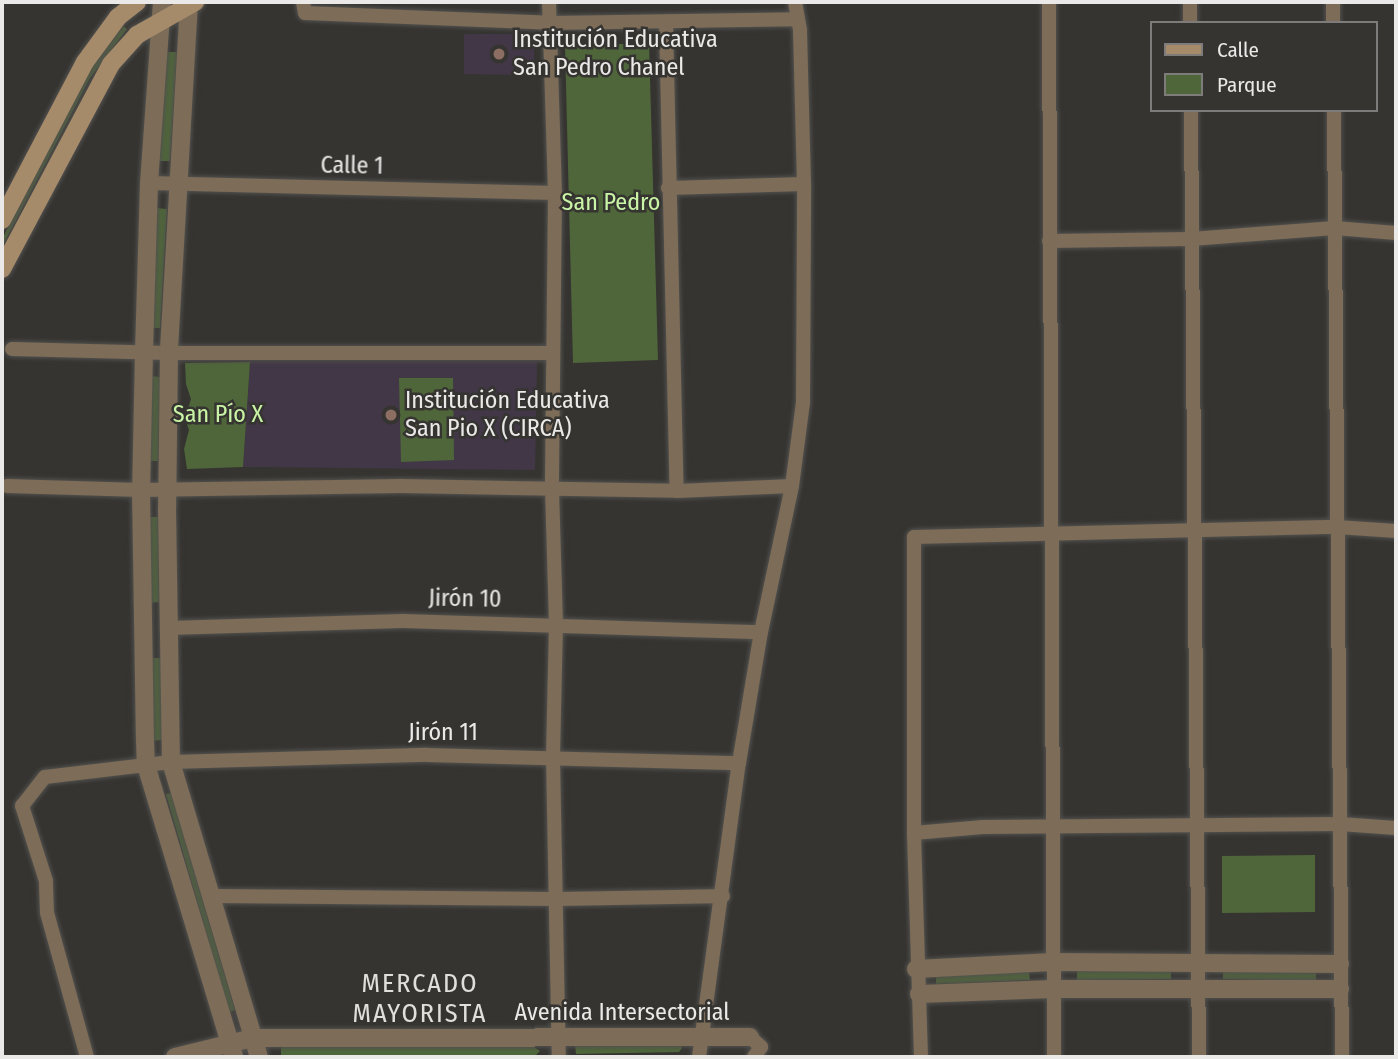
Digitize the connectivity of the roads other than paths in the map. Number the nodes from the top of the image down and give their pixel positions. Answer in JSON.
{"nodes":[{"id":1,"x":137,"y":2,"type":"edge"},
{"id":2,"x":549,"y":2,"type":"edge"},
{"id":3,"x":795,"y":2,"type":"edge"},
{"id":4,"x":1049,"y":2,"type":"edge"},
{"id":5,"x":1190,"y":2,"type":"edge"},
{"id":6,"x":1333,"y":2,"type":"edge"},
{"id":7,"x":191,"y":3,"type":"edge"},
{"id":8,"x":304,"y":7,"type":"edge"},
{"id":9,"x":162,"y":10,"type":"edge"},
{"id":10,"x":796,"y":19,"type":"junction"},
{"id":11,"x":1190,"y":21,"type":"edge"},
{"id":12,"x":1333,"y":21,"type":"edge"},
{"id":13,"x":550,"y":23,"type":"junction"},
{"id":14,"x":666,"y":23,"type":"junction"},
{"id":15,"x":1191,"y":112,"type":"edge"},
{"id":16,"x":1334,"y":112,"type":"edge"},
{"id":17,"x":149,"y":183,"type":"junction"},
{"id":18,"x":804,"y":184,"type":"junction"},
{"id":19,"x":178,"y":185,"type":"junction"},
{"id":20,"x":668,"y":188,"type":"junction"},
{"id":21,"x":555,"y":193,"type":"junction"},
{"id":22,"x":2,"y":220,"type":"edge"},
{"id":23,"x":1335,"y":228,"type":"junction"},
{"id":24,"x":1396,"y":233,"type":"edge"},
{"id":25,"x":1191,"y":239,"type":"junction"},
{"id":26,"x":1049,"y":241,"type":"junction"},
{"id":27,"x":2,"y":269,"type":"edge"},
{"id":28,"x":12,"y":349,"type":"dead end"},
{"id":29,"x":144,"y":352,"type":"junction"},
{"id":30,"x":169,"y":353,"type":"junction"},
{"id":31,"x":553,"y":353,"type":"junction"},
{"id":32,"x":7,"y":486,"type":"dead end"},
{"id":33,"x":792,"y":486,"type":"junction"},
{"id":34,"x":167,"y":488,"type":"junction"},
{"id":35,"x":552,"y":489,"type":"junction"},
{"id":36,"x":141,"y":490,"type":"junction"},
{"id":37,"x":677,"y":491,"type":"junction"},
{"id":38,"x":1336,"y":527,"type":"junction"},
{"id":39,"x":1051,"y":531,"type":"junction"},
{"id":40,"x":1396,"y":531,"type":"edge"},
{"id":41,"x":1195,"y":532,"type":"junction"},
{"id":42,"x":556,"y":624,"type":"junction"},
{"id":43,"x":143,"y":628,"type":"junction"},
{"id":44,"x":168,"y":628,"type":"junction"},
{"id":45,"x":761,"y":632,"type":"junction"},
{"id":46,"x":553,"y":758,"type":"junction"},
{"id":47,"x":171,"y":762,"type":"junction"},
{"id":48,"x":739,"y":763,"type":"junction"},
{"id":49,"x":146,"y":765,"type":"junction"},
{"id":50,"x":1340,"y":824,"type":"junction"},
{"id":51,"x":1052,"y":826,"type":"junction"},
{"id":52,"x":1197,"y":826,"type":"junction"},
{"id":53,"x":1396,"y":828,"type":"edge"},
{"id":54,"x":914,"y":833,"type":"junction"},
{"id":55,"x":723,"y":896,"type":"junction"},
{"id":56,"x":212,"y":897,"type":"junction"},
{"id":57,"x":557,"y":900,"type":"junction"},
{"id":58,"x":1053,"y":962,"type":"junction"},
{"id":59,"x":1196,"y":962,"type":"junction"},
{"id":60,"x":1340,"y":964,"type":"junction"},
{"id":61,"x":916,"y":969,"type":"junction"},
{"id":62,"x":1198,"y":988,"type":"junction"},
{"id":63,"x":1053,"y":989,"type":"junction"},
{"id":64,"x":1340,"y":989,"type":"junction"},
{"id":65,"x":919,"y":994,"type":"junction"},
{"id":66,"x":700,"y":1035,"type":"junction"},
{"id":67,"x":750,"y":1037,"type":"joint"},
{"id":68,"x":253,"y":1038,"type":"junction"},
{"id":69,"x":561,"y":1038,"type":"junction"},
{"id":70,"x":232,"y":1050,"type":"edge"},
{"id":71,"x":87,"y":1057,"type":"edge"},
{"id":72,"x":174,"y":1057,"type":"edge"},
{"id":73,"x":259,"y":1057,"type":"edge"},
{"id":74,"x":559,"y":1057,"type":"edge"},
{"id":75,"x":699,"y":1057,"type":"edge"},
{"id":76,"x":754,"y":1057,"type":"edge"},
{"id":77,"x":921,"y":1057,"type":"edge"},
{"id":78,"x":1054,"y":1057,"type":"edge"},
{"id":79,"x":1199,"y":1057,"type":"edge"},
{"id":80,"x":1342,"y":1057,"type":"edge"}],
"edges":[{"from":1,"to":22,"type":"main road"},
{"from":2,"to":13,"type":"street"},
{"from":3,"to":10,"type":"street"},
{"from":4,"to":26,"type":"street"},
{"from":5,"to":11,"type":"street"},
{"from":6,"to":12,"type":"street"},
{"from":7,"to":9,"type":"main road"},
{"from":7,"to":19,"type":"street"},
{"from":8,"to":13,"type":"street"},
{"from":9,"to":17,"type":"street"},
{"from":9,"to":27,"type":"main road"},
{"from":10,"to":14,"type":"street"},
{"from":10,"to":18,"type":"street"},
{"from":13,"to":14,"type":"street"},
{"from":13,"to":21,"type":"street"},
{"from":14,"to":20,"type":"street"},
{"from":15,"to":25,"type":"street"},
{"from":16,"to":23,"type":"street"},
{"from":17,"to":19,"type":"street","name":"Calle 1"},
{"from":17,"to":29,"type":"street"},
{"from":18,"to":20,"type":"street"},
{"from":18,"to":33,"type":"street"},
{"from":19,"to":21,"type":"street","name":"Calle 1"},
{"from":19,"to":30,"type":"street"},
{"from":20,"to":37,"type":"street"},
{"from":21,"to":31,"type":"street"},
{"from":23,"to":24,"type":"street"},
{"from":23,"to":25,"type":"street"},
{"from":23,"to":38,"type":"street"},
{"from":25,"to":26,"type":"street"},
{"from":25,"to":41,"type":"street"},
{"from":26,"to":39,"type":"street"},
{"from":28,"to":29,"type":"street"},
{"from":29,"to":30,"type":"street"},
{"from":29,"to":36,"type":"street"},
{"from":30,"to":31,"type":"street"},
{"from":30,"to":34,"type":"street"},
{"from":31,"to":35,"type":"street"},
{"from":32,"to":36,"type":"street"},
{"from":33,"to":37,"type":"street"},
{"from":33,"to":45,"type":"street"},
{"from":34,"to":35,"type":"street"},
{"from":34,"to":36,"type":"street"},
{"from":34,"to":44,"type":"street"},
{"from":35,"to":37,"type":"street"},
{"from":35,"to":42,"type":"street"},
{"from":36,"to":43,"type":"street"},
{"from":38,"to":40,"type":"street"},
{"from":38,"to":41,"type":"street"},
{"from":38,"to":50,"type":"street"},
{"from":39,"to":41,"type":"street"},
{"from":39,"to":51,"type":"street"},
{"from":39,"to":54,"type":"street"},
{"from":41,"to":52,"type":"street"},
{"from":42,"to":44,"type":"street","name":"Jirón 10"},
{"from":42,"to":45,"type":"street","name":"Jirón 10"},
{"from":42,"to":46,"type":"street"},
{"from":43,"to":44,"type":"street"},
{"from":43,"to":49,"type":"street"},
{"from":44,"to":47,"type":"street"},
{"from":45,"to":48,"type":"street"},
{"from":46,"to":47,"type":"street","name":"Jirón 11"},
{"from":46,"to":48,"type":"street","name":"Jirón 11"},
{"from":46,"to":57,"type":"street"},
{"from":47,"to":49,"type":"street","name":"Jirón 11"},
{"from":47,"to":56,"type":"street"},
{"from":48,"to":55,"type":"street"},
{"from":49,"to":70,"type":"street"},
{"from":49,"to":71,"type":"street","name":"Jirón 11"},
{"from":50,"to":52,"type":"street"},
{"from":50,"to":53,"type":"street"},
{"from":50,"to":60,"type":"street"},
{"from":51,"to":52,"type":"street"},
{"from":51,"to":54,"type":"street"},
{"from":51,"to":58,"type":"street"},
{"from":52,"to":59,"type":"street"},
{"from":54,"to":61,"type":"street"},
{"from":55,"to":57,"type":"street"},
{"from":55,"to":66,"type":"street"},
{"from":56,"to":57,"type":"street"},
{"from":56,"to":68,"type":"street"},
{"from":57,"to":69,"type":"street"},
{"from":58,"to":59,"type":"street"},
{"from":58,"to":61,"type":"street"},
{"from":58,"to":63,"type":"street"},
{"from":59,"to":60,"type":"street"},
{"from":59,"to":62,"type":"street"},
{"from":60,"to":64,"type":"street"},
{"from":61,"to":65,"type":"street"},
{"from":62,"to":63,"type":"street"},
{"from":62,"to":64,"type":"street"},
{"from":62,"to":79,"type":"street"},
{"from":63,"to":65,"type":"street"},
{"from":63,"to":78,"type":"street"},
{"from":64,"to":80,"type":"street"},
{"from":65,"to":77,"type":"street"},
{"from":66,"to":67,"type":"street","name":"Avenida Intersectorial"},
{"from":66,"to":69,"type":"street","name":"Avenida Intersectorial"},
{"from":66,"to":75,"type":"street"},
{"from":67,"to":76,"type":"street","name":"Avenida Intersectorial"},
{"from":68,"to":69,"type":"street","name":"Avenida Intersectorial"},
{"from":68,"to":70,"type":"street","name":"Avenida Intersectorial"},
{"from":68,"to":73,"type":"street"},
{"from":69,"to":74,"type":"street"},
{"from":70,"to":72,"type":"street","name":"Avenida Intersectorial"}]}
